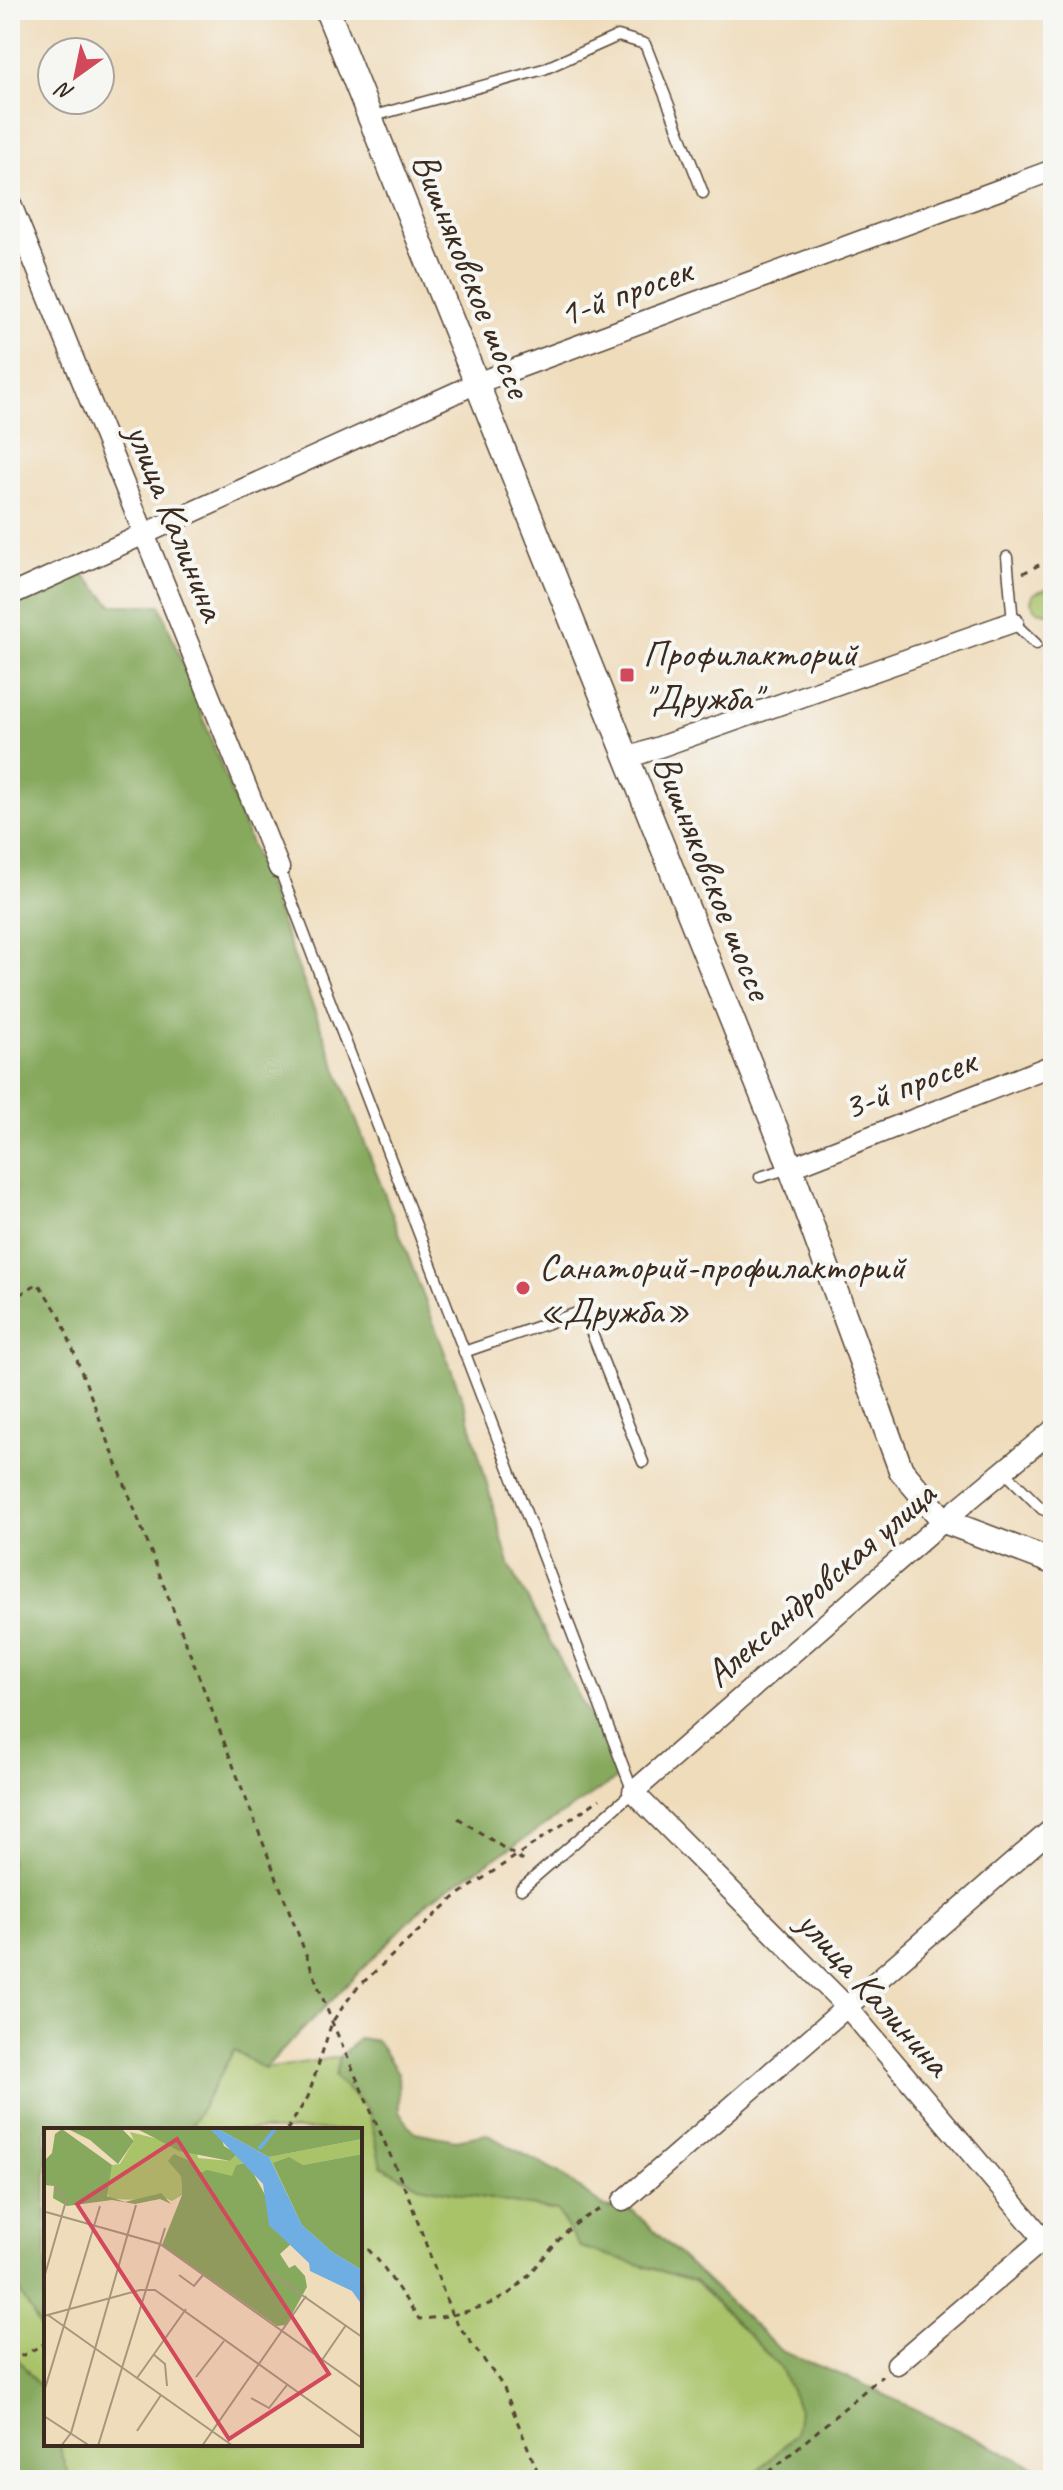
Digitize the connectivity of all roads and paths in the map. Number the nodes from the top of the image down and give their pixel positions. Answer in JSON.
{"nodes":[{"id":1,"x":327,"y":10,"type":"edge"},
{"id":2,"x":370,"y":117,"type":"junction"},
{"id":3,"x":1053,"y":170,"type":"edge"},
{"id":4,"x":703,"y":193,"type":"dead end"},
{"id":5,"x":10,"y":202,"type":"edge"},
{"id":6,"x":15,"y":230,"type":"edge"},
{"id":7,"x":477,"y":383,"type":"junction"},
{"id":8,"x":145,"y":536,"type":"junction"},
{"id":9,"x":1007,"y":557,"type":"dead end"},
{"id":10,"x":1053,"y":558,"type":"edge"},
{"id":11,"x":1009,"y":581,"type":"junction"},
{"id":12,"x":10,"y":595,"type":"edge"},
{"id":13,"x":1013,"y":622,"type":"junction"},
{"id":14,"x":1036,"y":644,"type":"dead end"},
{"id":15,"x":628,"y":758,"type":"junction"},
{"id":16,"x":279,"y":868,"type":"joint"},
{"id":17,"x":1053,"y":1065,"type":"edge"},
{"id":18,"x":790,"y":1168,"type":"junction"},
{"id":19,"x":760,"y":1177,"type":"dead end"},
{"id":20,"x":10,"y":1301,"type":"edge"},
{"id":21,"x":464,"y":1352,"type":"junction"},
{"id":22,"x":1053,"y":1430,"type":"edge"},
{"id":23,"x":643,"y":1462,"type":"dead end"},
{"id":24,"x":1004,"y":1471,"type":"junction"},
{"id":25,"x":1053,"y":1513,"type":"edge"},
{"id":26,"x":944,"y":1521,"type":"junction"},
{"id":27,"x":1053,"y":1562,"type":"edge"},
{"id":28,"x":633,"y":1792,"type":"junction"},
{"id":29,"x":458,"y":1818,"type":"dead end"},
{"id":30,"x":1053,"y":1828,"type":"edge"},
{"id":31,"x":517,"y":1856,"type":"junction"},
{"id":32,"x":528,"y":1864,"type":"dead end"},
{"id":33,"x":521,"y":1889,"type":"dead end"},
{"id":34,"x":848,"y":2008,"type":"junction"},
{"id":35,"x":332,"y":2022,"type":"junction"},
{"id":36,"x":288,"y":2128,"type":"edge"},
{"id":37,"x":623,"y":2201,"type":"joint"},
{"id":38,"x":1050,"y":2240,"type":"edge"},
{"id":39,"x":362,"y":2242,"type":"edge"},
{"id":40,"x":453,"y":2318,"type":"junction"},
{"id":41,"x":44,"y":2344,"type":"edge"},
{"id":42,"x":10,"y":2362,"type":"edge"},
{"id":43,"x":897,"y":2364,"type":"joint"},
{"id":44,"x":541,"y":2480,"type":"edge"},
{"id":45,"x":760,"y":2480,"type":"edge"}],
"edges":[{"from":1,"to":2,"type":"street","name":"Вишняковское шоссе"},
{"from":2,"to":4,"type":"lane"},
{"from":2,"to":7,"type":"street","name":"Вишняковское шоссе"},
{"from":3,"to":7,"type":"street","name":"1-й просек"},
{"from":5,"to":6,"type":"street","name":"улица Калинина"},
{"from":6,"to":8,"type":"street","name":"улица Калинина"},
{"from":7,"to":8,"type":"street","name":"1-й просек"},
{"from":7,"to":15,"type":"street","name":"Вишняковское шоссе"},
{"from":8,"to":12,"type":"street","name":"1-й просек"},
{"from":8,"to":16,"type":"street","name":"улица Калинина"},
{"from":9,"to":11,"type":"lane"},
{"from":10,"to":11,"type":"path"},
{"from":11,"to":13,"type":"lane"},
{"from":13,"to":14,"type":"lane"},
{"from":13,"to":15,"type":"street"},
{"from":15,"to":18,"type":"street","name":"Вишняковское шоссе"},
{"from":16,"to":21,"type":"lane"},
{"from":17,"to":18,"type":"street","name":"3-й просек"},
{"from":18,"to":19,"type":"lane"},
{"from":18,"to":26,"type":"street","name":"Вишняковское шоссе"},
{"from":20,"to":35,"type":"path"},
{"from":21,"to":23,"type":"lane"},
{"from":21,"to":28,"type":"lane"},
{"from":22,"to":24,"type":"street","name":"Александровская улица"},
{"from":24,"to":25,"type":"lane"},
{"from":24,"to":26,"type":"street","name":"Александровская улица"},
{"from":26,"to":27,"type":"street","name":"Вишняковское шоссе"},
{"from":26,"to":28,"type":"street","name":"Александровская улица"},
{"from":28,"to":31,"type":"path"},
{"from":28,"to":33,"type":"lane"},
{"from":28,"to":34,"type":"street","name":"улица Калинина"},
{"from":29,"to":31,"type":"path"},
{"from":30,"to":34,"type":"street"},
{"from":31,"to":32,"type":"path"},
{"from":31,"to":35,"type":"path"},
{"from":34,"to":37,"type":"street"},
{"from":34,"to":38,"type":"street","name":"улица Калинина"},
{"from":35,"to":36,"type":"path"},
{"from":35,"to":40,"type":"path"},
{"from":37,"to":40,"type":"path"},
{"from":38,"to":43,"type":"street"},
{"from":39,"to":40,"type":"path"},
{"from":40,"to":44,"type":"path"},
{"from":41,"to":42,"type":"path"},
{"from":43,"to":45,"type":"path"}]}
